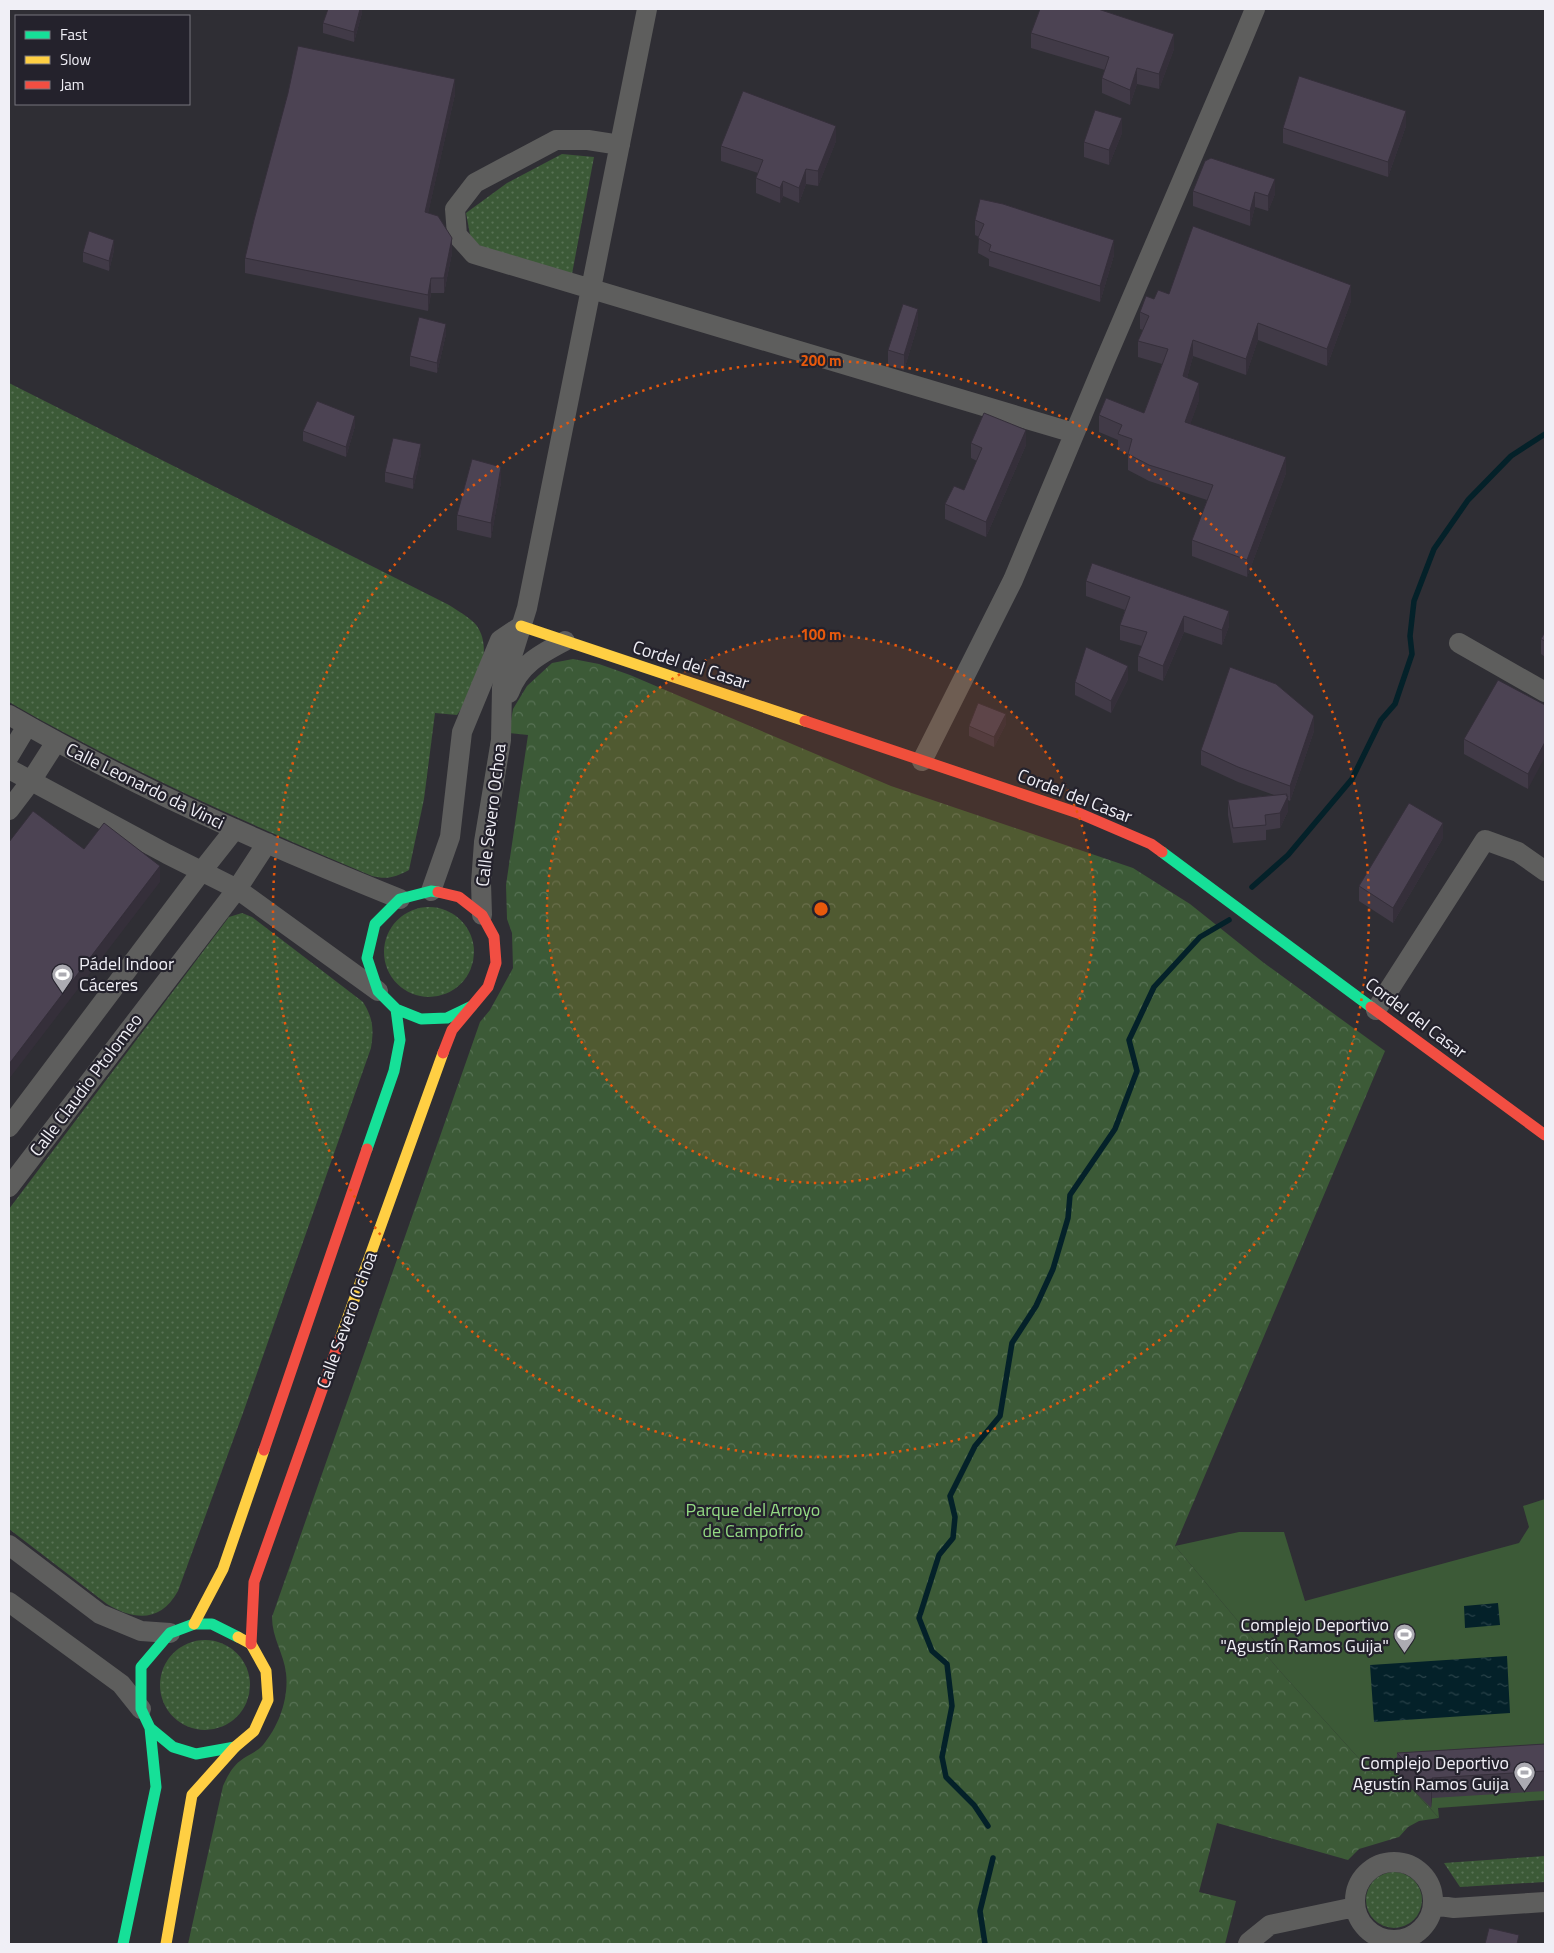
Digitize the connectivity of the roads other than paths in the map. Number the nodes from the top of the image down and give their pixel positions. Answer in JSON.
{"nodes":[{"id":1,"x":647,"y":9,"type":"edge"},
{"id":2,"x":1255,"y":9,"type":"edge"},
{"id":3,"x":620,"y":145,"type":"junction"},
{"id":4,"x":591,"y":289,"type":"junction"},
{"id":5,"x":1074,"y":433,"type":"junction"},
{"id":6,"x":521,"y":626,"type":"junction"},
{"id":7,"x":565,"y":641,"type":"junction"},
{"id":8,"x":1460,"y":643,"type":"dead end"},
{"id":9,"x":1545,"y":692,"type":"edge"},
{"id":10,"x":470,"y":711,"type":"junction"},
{"id":11,"x":9,"y":715,"type":"edge"},
{"id":12,"x":501,"y":716,"type":"junction"},
{"id":13,"x":27,"y":726,"type":"junction"},
{"id":14,"x":56,"y":742,"type":"junction"},
{"id":15,"x":9,"y":756,"type":"edge"},
{"id":16,"x":922,"y":761,"type":"junction"},
{"id":17,"x":9,"y":769,"type":"edge"},
{"id":18,"x":31,"y":781,"type":"junction"},
{"id":19,"x":9,"y":810,"type":"edge"},
{"id":20,"x":235,"y":829,"type":"junction"},
{"id":21,"x":266,"y":844,"type":"junction"},
{"id":22,"x":1545,"y":871,"type":"edge"},
{"id":23,"x":201,"y":872,"type":"junction"},
{"id":24,"x":237,"y":889,"type":"junction"},
{"id":25,"x":431,"y":891,"type":"junction"},
{"id":26,"x":400,"y":899,"type":"junction"},
{"id":27,"x":482,"y":915,"type":"junction"},
{"id":28,"x":378,"y":992,"type":"junction"},
{"id":29,"x":472,"y":1006,"type":"junction"},
{"id":30,"x":396,"y":1008,"type":"junction"},
{"id":31,"x":1376,"y":1010,"type":"junction"},
{"id":32,"x":9,"y":1127,"type":"edge"},
{"id":33,"x":1545,"y":1135,"type":"edge"},
{"id":34,"x":9,"y":1187,"type":"edge"},
{"id":35,"x":9,"y":1545,"type":"edge"},
{"id":36,"x":9,"y":1602,"type":"edge"},
{"id":37,"x":194,"y":1624,"type":"junction"},
{"id":38,"x":170,"y":1633,"type":"junction"},
{"id":39,"x":251,"y":1644,"type":"junction"},
{"id":40,"x":141,"y":1709,"type":"junction"},
{"id":41,"x":150,"y":1728,"type":"junction"},
{"id":42,"x":235,"y":1746,"type":"junction"},
{"id":43,"x":1545,"y":1902,"type":"edge"},
{"id":44,"x":1433,"y":1906,"type":"junction"},
{"id":45,"x":1355,"y":1907,"type":"junction"},
{"id":46,"x":122,"y":1941,"type":"edge"},
{"id":47,"x":1400,"y":1942,"type":"edge"},
{"id":48,"x":166,"y":1944,"type":"edge"},
{"id":49,"x":1248,"y":1944,"type":"edge"}],
"edges":[{"from":1,"to":3,"type":"street","name":"Calle Severo Ochoa"},
{"from":2,"to":5,"type":"street"},
{"from":3,"to":4,"type":"street","name":"Calle Severo Ochoa"},
{"from":3,"to":4,"type":"street"},
{"from":4,"to":5,"type":"street"},
{"from":4,"to":6,"type":"street","name":"Calle Severo Ochoa"},
{"from":5,"to":16,"type":"street"},
{"from":6,"to":7,"type":"main road","name":"Cordel del Casar"},
{"from":6,"to":10,"type":"street"},
{"from":6,"to":12,"type":"street","name":"Calle Severo Ochoa"},
{"from":7,"to":12,"type":"street","name":"Calle Severo Ochoa"},
{"from":7,"to":16,"type":"main road","name":"Cordel del Casar"},
{"from":8,"to":9,"type":"street"},
{"from":10,"to":12,"type":"street"},
{"from":10,"to":25,"type":"street"},
{"from":11,"to":13,"type":"street","name":"Calle Leonardo da Vinci"},
{"from":12,"to":27,"type":"street","name":"Calle Severo Ochoa"},
{"from":13,"to":14,"type":"street","name":"Calle Leonardo da Vinci"},
{"from":13,"to":15,"type":"street"},
{"from":14,"to":18,"type":"street","name":"Calle Leonardo da Vinci"},
{"from":14,"to":20,"type":"street","name":"Calle Leonardo da Vinci"},
{"from":16,"to":31,"type":"main road","name":"Cordel del Casar"},
{"from":17,"to":18,"type":"street"},
{"from":18,"to":19,"type":"street","name":"Calle Leonardo da Vinci"},
{"from":18,"to":23,"type":"street"},
{"from":20,"to":21,"type":"street","name":"Calle Leonardo da Vinci"},
{"from":20,"to":23,"type":"street","name":"Calle Leonardo da Vinci"},
{"from":21,"to":24,"type":"street"},
{"from":21,"to":26,"type":"street","name":"Calle Leonardo da Vinci"},
{"from":22,"to":31,"type":"street"},
{"from":23,"to":24,"type":"street"},
{"from":23,"to":32,"type":"street","name":"Calle Claudio Ptolomeo"},
{"from":24,"to":28,"type":"street"},
{"from":24,"to":34,"type":"street","name":"Calle Claudio Ptolomeo"},
{"from":25,"to":26,"type":"main road"},
{"from":25,"to":27,"type":"main road"},
{"from":26,"to":28,"type":"main road"},
{"from":27,"to":29,"type":"main road"},
{"from":28,"to":30,"type":"main road"},
{"from":29,"to":30,"type":"main road"},
{"from":29,"to":39,"type":"main road","name":"Calle Severo Ochoa"},
{"from":30,"to":37,"type":"main road","name":"Calle Severo Ochoa"},
{"from":31,"to":33,"type":"main road","name":"Cordel del Casar"},
{"from":35,"to":38,"type":"street"},
{"from":36,"to":40,"type":"street"},
{"from":37,"to":38,"type":"main road"},
{"from":37,"to":39,"type":"main road"},
{"from":38,"to":40,"type":"main road"},
{"from":39,"to":42,"type":"main road"},
{"from":40,"to":41,"type":"main road"},
{"from":41,"to":42,"type":"main road"},
{"from":41,"to":46,"type":"main road"},
{"from":42,"to":48,"type":"main road"},
{"from":43,"to":44,"type":"street"},
{"from":44,"to":45,"type":"street"},
{"from":44,"to":47,"type":"street"},
{"from":45,"to":47,"type":"street"},
{"from":45,"to":49,"type":"street"}]}
